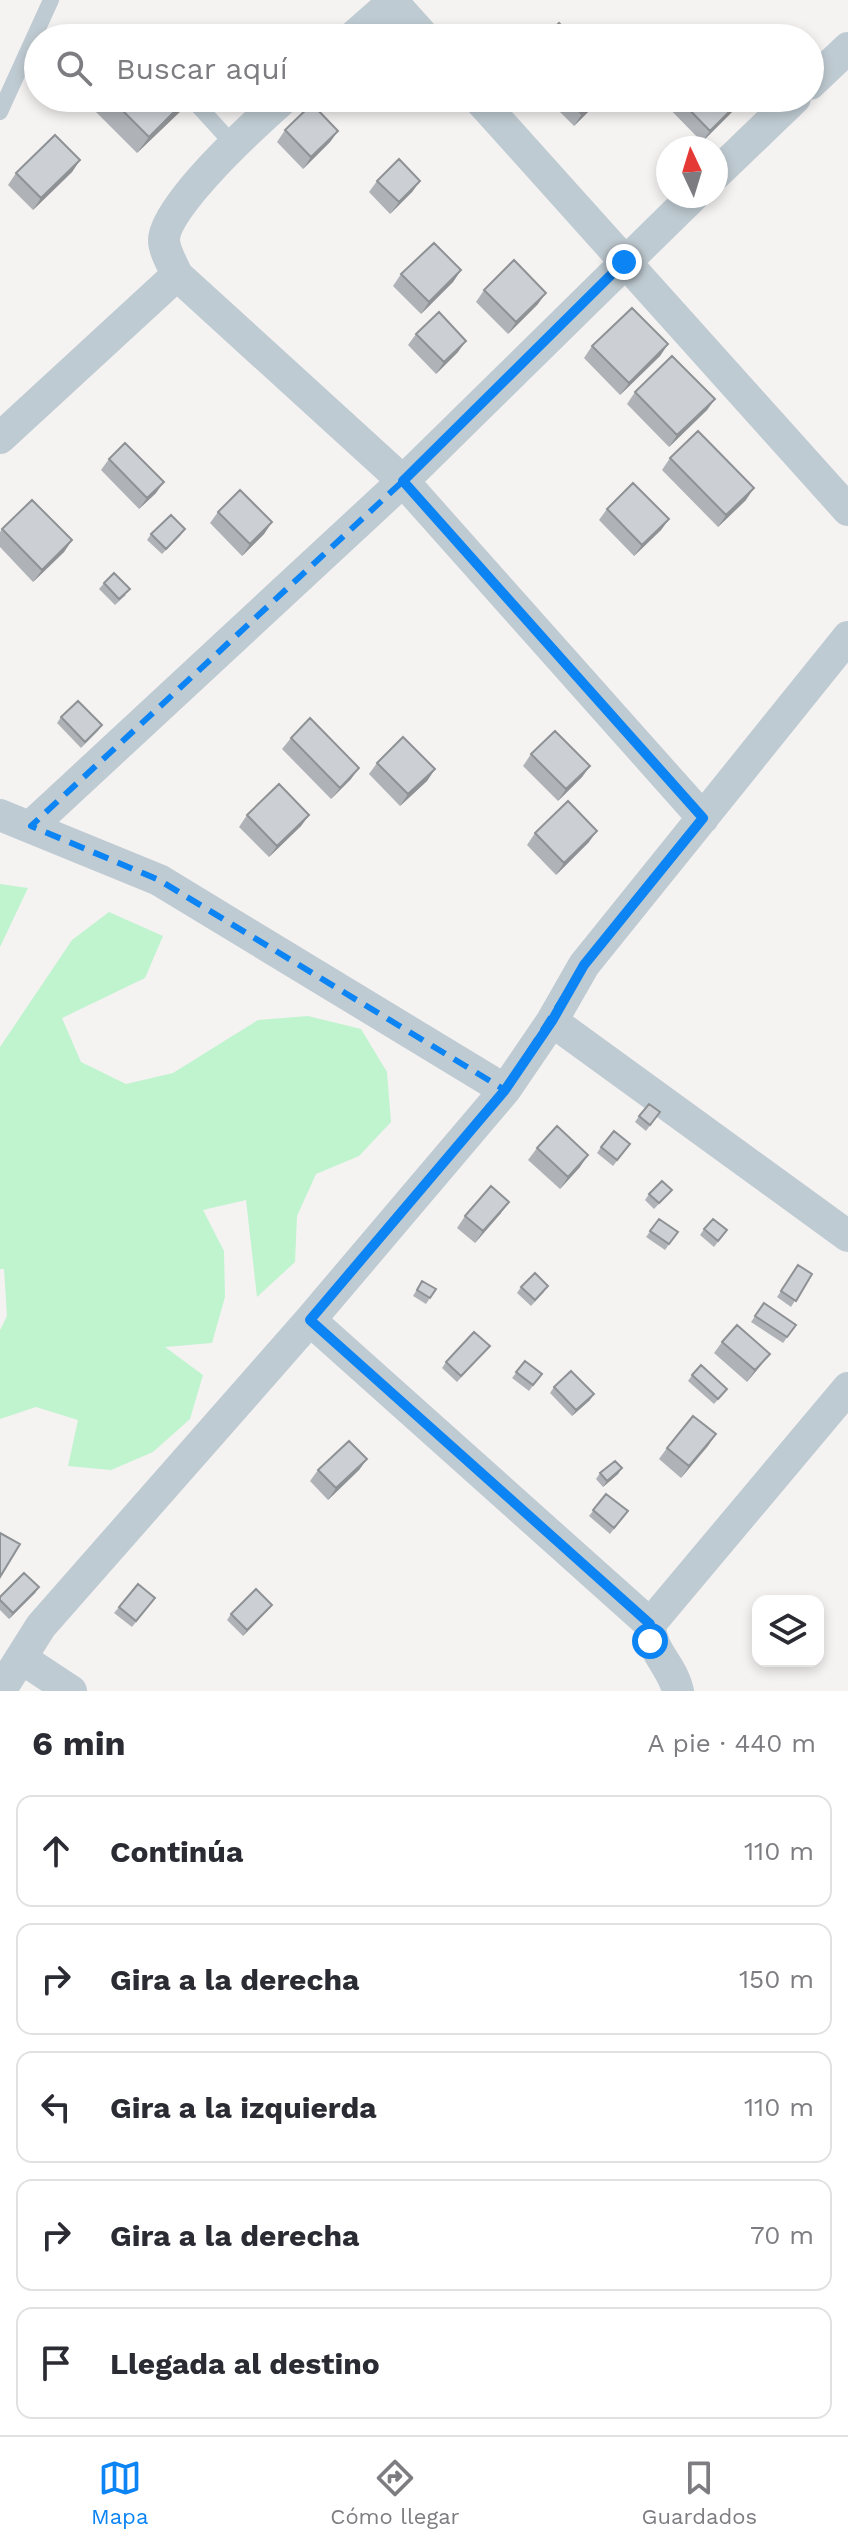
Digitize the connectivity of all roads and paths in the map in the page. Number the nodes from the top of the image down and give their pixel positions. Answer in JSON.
{"nodes":[{"id":1,"x":51,"y":0,"type":"edge"},
{"id":2,"x":393,"y":1,"type":"edge"},
{"id":3,"x":40,"y":24,"type":"edge"},
{"id":4,"x":368,"y":24,"type":"edge"},
{"id":5,"x":413,"y":24,"type":"edge"},
{"id":6,"x":848,"y":48,"type":"edge"},
{"id":7,"x":24,"y":59,"type":"edge"},
{"id":8,"x":824,"y":71,"type":"edge"},
{"id":9,"x":0,"y":112,"type":"edge"},
{"id":10,"x":204,"y":112,"type":"edge"},
{"id":11,"x":268,"y":112,"type":"edge"},
{"id":12,"x":490,"y":112,"type":"edge"},
{"id":13,"x":780,"y":112,"type":"edge"},
{"id":14,"x":232,"y":143,"type":"junction"},
{"id":15,"x":728,"y":162,"type":"edge"},
{"id":16,"x":680,"y":208,"type":"edge"},
{"id":17,"x":624,"y":262,"type":"junction"},
{"id":18,"x":177,"y":275,"type":"junction"},
{"id":19,"x":0,"y":438,"type":"edge"},
{"id":20,"x":403,"y":481,"type":"junction"},
{"id":21,"x":848,"y":510,"type":"edge"},
{"id":22,"x":848,"y":637,"type":"edge"},
{"id":23,"x":0,"y":815,"type":"edge"},
{"id":24,"x":703,"y":818,"type":"junction"},
{"id":25,"x":31,"y":826,"type":"junction"},
{"id":26,"x":552,"y":1021,"type":"junction"},
{"id":27,"x":505,"y":1090,"type":"junction"},
{"id":28,"x":848,"y":1236,"type":"edge"},
{"id":29,"x":310,"y":1320,"type":"junction"},
{"id":30,"x":848,"y":1388,"type":"edge"},
{"id":31,"x":650,"y":1624,"type":"junction"},
{"id":32,"x":21,"y":1658,"type":"junction"},
{"id":33,"x":0,"y":1691,"type":"edge"},
{"id":34,"x":71,"y":1691,"type":"edge"},
{"id":35,"x":678,"y":1691,"type":"edge"}],
"edges":[{"from":1,"to":3,"type":"lane"},
{"from":2,"to":4,"type":"street"},
{"from":2,"to":5,"type":"street"},
{"from":6,"to":8,"type":"street"},
{"from":7,"to":9,"type":"lane"},
{"from":10,"to":14,"type":"lane"},
{"from":11,"to":14,"type":"street"},
{"from":12,"to":17,"type":"street"},
{"from":13,"to":15,"type":"street"},
{"from":14,"to":18,"type":"street"},
{"from":16,"to":17,"type":"street"},
{"from":17,"to":20,"type":"street"},
{"from":17,"to":21,"type":"street"},
{"from":18,"to":19,"type":"street"},
{"from":18,"to":20,"type":"street"},
{"from":20,"to":24,"type":"street"},
{"from":20,"to":25,"type":"street"},
{"from":22,"to":24,"type":"street"},
{"from":23,"to":25,"type":"street"},
{"from":24,"to":26,"type":"street"},
{"from":25,"to":27,"type":"street"},
{"from":26,"to":27,"type":"street"},
{"from":26,"to":28,"type":"street"},
{"from":27,"to":29,"type":"street"},
{"from":29,"to":31,"type":"street"},
{"from":29,"to":32,"type":"street"},
{"from":30,"to":31,"type":"street"},
{"from":31,"to":35,"type":"street"},
{"from":32,"to":33,"type":"street"},
{"from":32,"to":34,"type":"street"}]}
